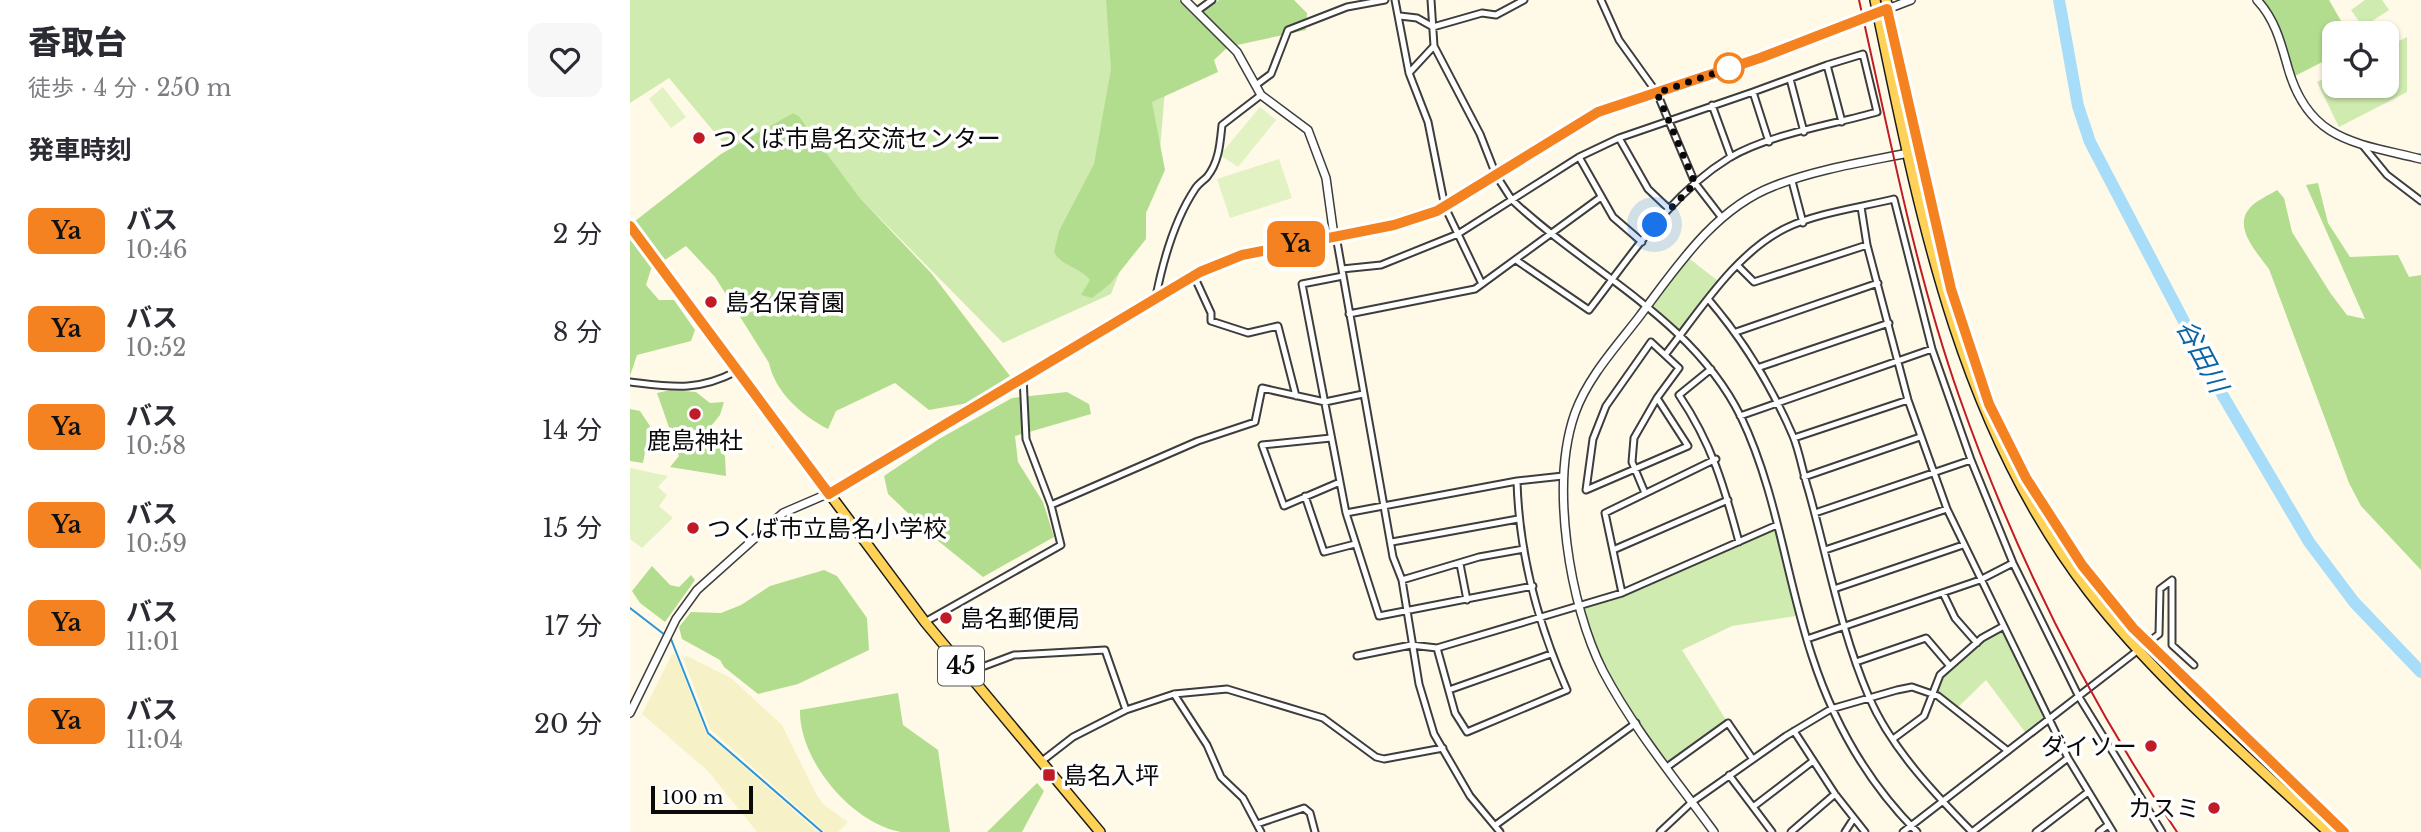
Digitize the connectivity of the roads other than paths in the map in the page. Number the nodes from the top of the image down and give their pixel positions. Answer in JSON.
{"nodes":[{"id":1,"x":1185,"y":0,"type":"edge"},
{"id":2,"x":1212,"y":0,"type":"edge"},
{"id":3,"x":1385,"y":0,"type":"edge"},
{"id":4,"x":1395,"y":0,"type":"edge"},
{"id":5,"x":1432,"y":0,"type":"edge"},
{"id":6,"x":1524,"y":0,"type":"edge"},
{"id":7,"x":1599,"y":0,"type":"edge"},
{"id":8,"x":1875,"y":0,"type":"edge"},
{"id":9,"x":1911,"y":0,"type":"edge"},
{"id":10,"x":2257,"y":0,"type":"edge"},
{"id":11,"x":1346,"y":3,"type":"edge"},
{"id":12,"x":1884,"y":8,"type":"edge"},
{"id":13,"x":1197,"y":11,"type":"junction"},
{"id":14,"x":1400,"y":16,"type":"junction"},
{"id":15,"x":1433,"y":27,"type":"junction"},
{"id":16,"x":1434,"y":46,"type":"junction"},
{"id":17,"x":1827,"y":65,"type":"junction"},
{"id":18,"x":1409,"y":72,"type":"junction"},
{"id":19,"x":1790,"y":79,"type":"junction"},
{"id":20,"x":1256,"y":85,"type":"junction"},
{"id":21,"x":1753,"y":92,"type":"junction"},
{"id":22,"x":1657,"y":93,"type":"junction"},
{"id":23,"x":1261,"y":95,"type":"junction"},
{"id":24,"x":1713,"y":105,"type":"junction"},
{"id":25,"x":1669,"y":121,"type":"junction"},
{"id":26,"x":1842,"y":122,"type":"junction"},
{"id":27,"x":1804,"y":132,"type":"junction"},
{"id":28,"x":1619,"y":138,"type":"junction"},
{"id":29,"x":1769,"y":142,"type":"junction"},
{"id":30,"x":2364,"y":147,"type":"junction"},
{"id":31,"x":1913,"y":152,"type":"junction"},
{"id":32,"x":1579,"y":157,"type":"junction"},
{"id":33,"x":1731,"y":157,"type":"junction"},
{"id":34,"x":2421,"y":159,"type":"edge"},
{"id":35,"x":1496,"y":175,"type":"junction"},
{"id":36,"x":1792,"y":181,"type":"junction"},
{"id":37,"x":1695,"y":183,"type":"junction"},
{"id":38,"x":1601,"y":197,"type":"junction"},
{"id":39,"x":1512,"y":200,"type":"junction"},
{"id":40,"x":2421,"y":201,"type":"edge"},
{"id":41,"x":1861,"y":207,"type":"junction"},
{"id":42,"x":1445,"y":208,"type":"junction"},
{"id":43,"x":1668,"y":208,"type":"junction"},
{"id":44,"x":1723,"y":218,"type":"junction"},
{"id":45,"x":1803,"y":223,"type":"junction"},
{"id":46,"x":630,"y":226,"type":"edge"},
{"id":47,"x":1458,"y":234,"type":"junction"},
{"id":48,"x":1550,"y":234,"type":"junction"},
{"id":49,"x":1335,"y":236,"type":"junction"},
{"id":50,"x":1642,"y":242,"type":"junction"},
{"id":51,"x":1867,"y":245,"type":"junction"},
{"id":52,"x":1516,"y":260,"type":"junction"},
{"id":53,"x":1738,"y":266,"type":"junction"},
{"id":54,"x":1342,"y":272,"type":"junction"},
{"id":55,"x":1194,"y":276,"type":"junction"},
{"id":56,"x":1612,"y":280,"type":"junction"},
{"id":57,"x":1482,"y":284,"type":"junction"},
{"id":58,"x":1878,"y":284,"type":"junction"},
{"id":59,"x":1156,"y":296,"type":"junction"},
{"id":60,"x":1709,"y":300,"type":"junction"},
{"id":61,"x":1646,"y":307,"type":"junction"},
{"id":62,"x":1349,"y":314,"type":"junction"},
{"id":63,"x":1889,"y":323,"type":"junction"},
{"id":64,"x":1736,"y":332,"type":"junction"},
{"id":65,"x":1681,"y":334,"type":"junction"},
{"id":66,"x":1933,"y":349,"type":"junction"},
{"id":67,"x":1665,"y":355,"type":"junction"},
{"id":68,"x":1900,"y":360,"type":"junction"},
{"id":69,"x":1760,"y":367,"type":"junction"},
{"id":70,"x":1711,"y":369,"type":"junction"},
{"id":71,"x":737,"y":371,"type":"junction"},
{"id":72,"x":1023,"y":377,"type":"junction"},
{"id":73,"x":630,"y":382,"type":"edge"},
{"id":74,"x":1363,"y":394,"type":"junction"},
{"id":75,"x":1296,"y":396,"type":"junction"},
{"id":76,"x":1657,"y":398,"type":"junction"},
{"id":77,"x":1908,"y":400,"type":"junction"},
{"id":78,"x":1325,"y":402,"type":"junction"},
{"id":79,"x":1777,"y":403,"type":"junction"},
{"id":80,"x":1740,"y":416,"type":"junction"},
{"id":81,"x":1920,"y":437,"type":"junction"},
{"id":82,"x":1331,"y":438,"type":"junction"},
{"id":83,"x":1794,"y":438,"type":"junction"},
{"id":84,"x":1716,"y":459,"type":"junction"},
{"id":85,"x":1971,"y":460,"type":"junction"},
{"id":86,"x":1635,"y":470,"type":"junction"},
{"id":87,"x":1934,"y":473,"type":"junction"},
{"id":88,"x":1563,"y":476,"type":"junction"},
{"id":89,"x":1804,"y":477,"type":"junction"},
{"id":90,"x":1517,"y":481,"type":"junction"},
{"id":91,"x":1340,"y":482,"type":"junction"},
{"id":92,"x":829,"y":494,"type":"junction"},
{"id":93,"x":1646,"y":494,"type":"junction"},
{"id":94,"x":1305,"y":496,"type":"junction"},
{"id":95,"x":1728,"y":500,"type":"junction"},
{"id":96,"x":1051,"y":505,"type":"junction"},
{"id":97,"x":1383,"y":506,"type":"junction"},
{"id":98,"x":1947,"y":509,"type":"junction"},
{"id":99,"x":1346,"y":513,"type":"junction"},
{"id":100,"x":1815,"y":513,"type":"junction"},
{"id":101,"x":1518,"y":519,"type":"junction"},
{"id":102,"x":1777,"y":525,"type":"junction"},
{"id":103,"x":1392,"y":542,"type":"junction"},
{"id":104,"x":1738,"y":542,"type":"junction"},
{"id":105,"x":1355,"y":544,"type":"junction"},
{"id":106,"x":1963,"y":545,"type":"junction"},
{"id":107,"x":1524,"y":549,"type":"junction"},
{"id":108,"x":1613,"y":550,"type":"junction"},
{"id":109,"x":1825,"y":550,"type":"junction"},
{"id":110,"x":1460,"y":564,"type":"junction"},
{"id":111,"x":2013,"y":564,"type":"junction"},
{"id":112,"x":1402,"y":580,"type":"junction"},
{"id":113,"x":1980,"y":580,"type":"junction"},
{"id":114,"x":1533,"y":586,"type":"junction"},
{"id":115,"x":1834,"y":589,"type":"junction"},
{"id":116,"x":1622,"y":593,"type":"junction"},
{"id":117,"x":1943,"y":593,"type":"junction"},
{"id":118,"x":1466,"y":600,"type":"junction"},
{"id":119,"x":1580,"y":605,"type":"junction"},
{"id":120,"x":1406,"y":610,"type":"junction"},
{"id":121,"x":1539,"y":617,"type":"junction"},
{"id":122,"x":925,"y":622,"type":"junction"},
{"id":123,"x":1844,"y":626,"type":"junction"},
{"id":124,"x":2002,"y":627,"type":"junction"},
{"id":125,"x":1807,"y":639,"type":"junction"},
{"id":126,"x":1977,"y":643,"type":"junction"},
{"id":127,"x":1411,"y":645,"type":"junction"},
{"id":128,"x":2143,"y":647,"type":"junction"},
{"id":129,"x":1437,"y":648,"type":"junction"},
{"id":130,"x":1552,"y":654,"type":"junction"},
{"id":131,"x":1357,"y":656,"type":"dead end"},
{"id":132,"x":1856,"y":662,"type":"junction"},
{"id":133,"x":2194,"y":665,"type":"dead end"},
{"id":134,"x":1950,"y":666,"type":"junction"},
{"id":135,"x":966,"y":673,"type":"junction"},
{"id":136,"x":1449,"y":690,"type":"junction"},
{"id":137,"x":1174,"y":694,"type":"junction"},
{"id":138,"x":1932,"y":694,"type":"junction"},
{"id":139,"x":2080,"y":697,"type":"junction"},
{"id":140,"x":1870,"y":699,"type":"junction"},
{"id":141,"x":1831,"y":709,"type":"junction"},
{"id":142,"x":1126,"y":710,"type":"junction"},
{"id":143,"x":630,"y":713,"type":"edge"},
{"id":144,"x":2049,"y":720,"type":"junction"},
{"id":145,"x":1636,"y":723,"type":"junction"},
{"id":146,"x":1794,"y":731,"type":"junction"},
{"id":147,"x":1893,"y":739,"type":"junction"},
{"id":148,"x":1443,"y":748,"type":"junction"},
{"id":149,"x":2008,"y":751,"type":"junction"},
{"id":150,"x":1752,"y":758,"type":"junction"},
{"id":151,"x":2068,"y":758,"type":"junction"},
{"id":152,"x":1042,"y":761,"type":"junction"},
{"id":153,"x":1813,"y":761,"type":"junction"},
{"id":154,"x":1667,"y":766,"type":"junction"},
{"id":155,"x":1729,"y":775,"type":"junction"},
{"id":156,"x":2088,"y":792,"type":"junction"},
{"id":157,"x":1835,"y":794,"type":"junction"},
{"id":158,"x":1692,"y":802,"type":"junction"},
{"id":159,"x":1942,"y":802,"type":"junction"},
{"id":160,"x":1753,"y":807,"type":"junction"},
{"id":161,"x":1854,"y":818,"type":"junction"},
{"id":162,"x":1257,"y":824,"type":"junction"},
{"id":163,"x":1497,"y":824,"type":"junction"},
{"id":164,"x":2108,"y":825,"type":"junction"},
{"id":165,"x":1911,"y":826,"type":"junction"},
{"id":166,"x":1100,"y":832,"type":"edge"},
{"id":167,"x":1261,"y":832,"type":"edge"},
{"id":168,"x":1315,"y":832,"type":"edge"},
{"id":169,"x":1500,"y":832,"type":"edge"},
{"id":170,"x":1660,"y":832,"type":"edge"},
{"id":171,"x":1714,"y":832,"type":"edge"},
{"id":172,"x":1772,"y":832,"type":"edge"},
{"id":173,"x":1791,"y":832,"type":"edge"},
{"id":174,"x":1845,"y":832,"type":"edge"},
{"id":175,"x":1865,"y":832,"type":"edge"},
{"id":176,"x":1903,"y":832,"type":"edge"},
{"id":177,"x":1917,"y":832,"type":"edge"},
{"id":178,"x":1972,"y":832,"type":"edge"},
{"id":179,"x":2036,"y":832,"type":"edge"},
{"id":180,"x":2099,"y":832,"type":"edge"},
{"id":181,"x":2113,"y":832,"type":"edge"},
{"id":182,"x":2162,"y":832,"type":"edge"},
{"id":183,"x":2328,"y":832,"type":"edge"},
{"id":184,"x":2343,"y":832,"type":"edge"}],
"edges":[{"from":1,"to":13,"type":"street"},
{"from":2,"to":13,"type":"street"},
{"from":3,"to":11,"type":"street"},
{"from":4,"to":14,"type":"street"},
{"from":5,"to":15,"type":"street"},
{"from":6,"to":15,"type":"street"},
{"from":7,"to":22,"type":"street"},
{"from":8,"to":12,"type":"main road"},
{"from":9,"to":12,"type":"street"},
{"from":10,"to":30,"type":"street"},
{"from":11,"to":20,"type":"street"},
{"from":12,"to":22,"type":"street"},
{"from":12,"to":31,"type":"main road"},
{"from":13,"to":20,"type":"street"},
{"from":14,"to":15,"type":"street"},
{"from":14,"to":18,"type":"street"},
{"from":15,"to":16,"type":"street"},
{"from":16,"to":18,"type":"street"},
{"from":16,"to":35,"type":"street"},
{"from":17,"to":19,"type":"street"},
{"from":17,"to":26,"type":"street"},
{"from":17,"to":26,"type":"street"},
{"from":18,"to":42,"type":"street"},
{"from":19,"to":21,"type":"street"},
{"from":19,"to":27,"type":"street"},
{"from":20,"to":23,"type":"street"},
{"from":21,"to":24,"type":"street"},
{"from":21,"to":29,"type":"street"},
{"from":22,"to":25,"type":"street"},
{"from":22,"to":35,"type":"street"},
{"from":23,"to":49,"type":"street"},
{"from":23,"to":59,"type":"street"},
{"from":24,"to":25,"type":"street"},
{"from":24,"to":33,"type":"street"},
{"from":25,"to":28,"type":"street"},
{"from":25,"to":37,"type":"street"},
{"from":26,"to":27,"type":"street"},
{"from":27,"to":29,"type":"street"},
{"from":28,"to":32,"type":"street"},
{"from":28,"to":43,"type":"street"},
{"from":29,"to":33,"type":"street"},
{"from":30,"to":34,"type":"street"},
{"from":30,"to":40,"type":"street"},
{"from":31,"to":36,"type":"street"},
{"from":31,"to":128,"type":"main road"},
{"from":32,"to":38,"type":"street"},
{"from":32,"to":39,"type":"street"},
{"from":33,"to":37,"type":"street"},
{"from":35,"to":39,"type":"street"},
{"from":35,"to":42,"type":"street"},
{"from":36,"to":44,"type":"street"},
{"from":36,"to":45,"type":"street"},
{"from":37,"to":43,"type":"street"},
{"from":37,"to":44,"type":"street"},
{"from":38,"to":48,"type":"street"},
{"from":38,"to":50,"type":"street"},
{"from":39,"to":47,"type":"street"},
{"from":39,"to":48,"type":"street"},
{"from":41,"to":45,"type":"street"},
{"from":41,"to":51,"type":"street"},
{"from":41,"to":66,"type":"street"},
{"from":42,"to":47,"type":"street"},
{"from":42,"to":49,"type":"street"},
{"from":43,"to":50,"type":"street"},
{"from":44,"to":61,"type":"street"},
{"from":45,"to":53,"type":"street"},
{"from":46,"to":71,"type":"main road","number":"45"},
{"from":47,"to":54,"type":"street"},
{"from":47,"to":57,"type":"street"},
{"from":48,"to":52,"type":"street"},
{"from":48,"to":56,"type":"street"},
{"from":49,"to":54,"type":"street"},
{"from":49,"to":55,"type":"street"},
{"from":50,"to":56,"type":"street"},
{"from":51,"to":53,"type":"street"},
{"from":51,"to":58,"type":"street"},
{"from":52,"to":56,"type":"street"},
{"from":52,"to":57,"type":"street"},
{"from":53,"to":60,"type":"street"},
{"from":54,"to":62,"type":"street"},
{"from":54,"to":78,"type":"street"},
{"from":55,"to":59,"type":"street"},
{"from":55,"to":75,"type":"street"},
{"from":56,"to":61,"type":"street"},
{"from":57,"to":62,"type":"street"},
{"from":58,"to":63,"type":"street"},
{"from":58,"to":64,"type":"street"},
{"from":59,"to":72,"type":"street"},
{"from":60,"to":64,"type":"street"},
{"from":60,"to":65,"type":"street"},
{"from":61,"to":65,"type":"street"},
{"from":61,"to":88,"type":"street"},
{"from":62,"to":74,"type":"street"},
{"from":63,"to":68,"type":"street"},
{"from":63,"to":69,"type":"street"},
{"from":64,"to":69,"type":"street"},
{"from":65,"to":67,"type":"street"},
{"from":65,"to":70,"type":"street"},
{"from":66,"to":68,"type":"street"},
{"from":66,"to":85,"type":"street"},
{"from":67,"to":76,"type":"street"},
{"from":67,"to":86,"type":"street"},
{"from":68,"to":77,"type":"street"},
{"from":68,"to":79,"type":"street"},
{"from":69,"to":79,"type":"street"},
{"from":70,"to":80,"type":"street"},
{"from":70,"to":84,"type":"street"},
{"from":71,"to":73,"type":"street"},
{"from":71,"to":92,"type":"main road","number":"45"},
{"from":72,"to":92,"type":"street"},
{"from":72,"to":96,"type":"street"},
{"from":74,"to":78,"type":"street"},
{"from":74,"to":97,"type":"street"},
{"from":75,"to":78,"type":"street"},
{"from":75,"to":96,"type":"street"},
{"from":76,"to":86,"type":"street"},
{"from":76,"to":86,"type":"street"},
{"from":77,"to":81,"type":"street"},
{"from":77,"to":83,"type":"street"},
{"from":78,"to":82,"type":"street"},
{"from":79,"to":80,"type":"street"},
{"from":79,"to":83,"type":"street"},
{"from":80,"to":102,"type":"street"},
{"from":81,"to":87,"type":"street"},
{"from":81,"to":89,"type":"street"},
{"from":82,"to":91,"type":"street"},
{"from":82,"to":94,"type":"street"},
{"from":83,"to":89,"type":"street"},
{"from":84,"to":93,"type":"street"},
{"from":84,"to":95,"type":"street"},
{"from":85,"to":87,"type":"street"},
{"from":85,"to":111,"type":"street"},
{"from":86,"to":93,"type":"street"},
{"from":87,"to":98,"type":"street"},
{"from":87,"to":100,"type":"street"},
{"from":88,"to":90,"type":"street"},
{"from":88,"to":119,"type":"street"},
{"from":89,"to":100,"type":"street"},
{"from":90,"to":97,"type":"street"},
{"from":90,"to":101,"type":"street"},
{"from":91,"to":94,"type":"street"},
{"from":91,"to":99,"type":"street"},
{"from":92,"to":122,"type":"main road","number":"45"},
{"from":92,"to":143,"type":"street"},
{"from":93,"to":108,"type":"street"},
{"from":94,"to":105,"type":"street"},
{"from":95,"to":104,"type":"street"},
{"from":95,"to":108,"type":"street"},
{"from":96,"to":122,"type":"street"},
{"from":97,"to":99,"type":"street"},
{"from":97,"to":103,"type":"street"},
{"from":98,"to":106,"type":"street"},
{"from":98,"to":109,"type":"street"},
{"from":99,"to":105,"type":"street"},
{"from":100,"to":109,"type":"street"},
{"from":101,"to":103,"type":"street"},
{"from":101,"to":107,"type":"street"},
{"from":102,"to":104,"type":"street"},
{"from":102,"to":125,"type":"street"},
{"from":103,"to":112,"type":"street"},
{"from":104,"to":116,"type":"street"},
{"from":105,"to":120,"type":"street"},
{"from":106,"to":113,"type":"street"},
{"from":106,"to":115,"type":"street"},
{"from":107,"to":110,"type":"street"},
{"from":107,"to":114,"type":"street"},
{"from":108,"to":116,"type":"street"},
{"from":109,"to":115,"type":"street"},
{"from":110,"to":112,"type":"street"},
{"from":110,"to":118,"type":"street"},
{"from":111,"to":113,"type":"street"},
{"from":111,"to":139,"type":"street"},
{"from":112,"to":120,"type":"street"},
{"from":113,"to":117,"type":"street"},
{"from":113,"to":124,"type":"street"},
{"from":114,"to":118,"type":"street"},
{"from":114,"to":121,"type":"street"},
{"from":115,"to":123,"type":"street"},
{"from":116,"to":119,"type":"street"},
{"from":117,"to":123,"type":"street"},
{"from":117,"to":126,"type":"street"},
{"from":118,"to":120,"type":"street"},
{"from":119,"to":121,"type":"street"},
{"from":119,"to":145,"type":"street"},
{"from":120,"to":127,"type":"street"},
{"from":121,"to":129,"type":"street"},
{"from":121,"to":130,"type":"street"},
{"from":122,"to":135,"type":"main road","number":"45"},
{"from":123,"to":125,"type":"street"},
{"from":123,"to":132,"type":"street"},
{"from":124,"to":126,"type":"street"},
{"from":124,"to":144,"type":"street"},
{"from":125,"to":141,"type":"street"},
{"from":126,"to":134,"type":"street"},
{"from":127,"to":129,"type":"street"},
{"from":127,"to":131,"type":"street"},
{"from":127,"to":148,"type":"street"},
{"from":128,"to":133,"type":"street"},
{"from":128,"to":139,"type":"street"},
{"from":128,"to":183,"type":"main road"},
{"from":128,"to":184,"type":"main road"},
{"from":129,"to":136,"type":"street"},
{"from":130,"to":136,"type":"street"},
{"from":130,"to":136,"type":"street"},
{"from":132,"to":134,"type":"street"},
{"from":132,"to":140,"type":"street"},
{"from":134,"to":138,"type":"street"},
{"from":135,"to":142,"type":"street"},
{"from":135,"to":152,"type":"main road","number":"45"},
{"from":137,"to":142,"type":"street"},
{"from":137,"to":148,"type":"street"},
{"from":137,"to":162,"type":"street"},
{"from":138,"to":140,"type":"street"},
{"from":138,"to":147,"type":"street"},
{"from":138,"to":149,"type":"street"},
{"from":139,"to":144,"type":"street"},
{"from":139,"to":182,"type":"street"},
{"from":140,"to":141,"type":"street"},
{"from":140,"to":147,"type":"street"},
{"from":141,"to":146,"type":"street"},
{"from":141,"to":165,"type":"street"},
{"from":142,"to":152,"type":"street"},
{"from":144,"to":149,"type":"street"},
{"from":144,"to":151,"type":"street"},
{"from":145,"to":154,"type":"street"},
{"from":145,"to":163,"type":"street"},
{"from":146,"to":150,"type":"street"},
{"from":146,"to":153,"type":"street"},
{"from":147,"to":159,"type":"street"},
{"from":148,"to":163,"type":"street"},
{"from":149,"to":159,"type":"street"},
{"from":150,"to":154,"type":"street"},
{"from":150,"to":155,"type":"street"},
{"from":151,"to":156,"type":"street"},
{"from":151,"to":178,"type":"street"},
{"from":152,"to":166,"type":"main road","number":"45"},
{"from":153,"to":157,"type":"street"},
{"from":153,"to":160,"type":"street"},
{"from":154,"to":158,"type":"street"},
{"from":155,"to":158,"type":"street"},
{"from":155,"to":160,"type":"street"},
{"from":156,"to":164,"type":"street"},
{"from":156,"to":179,"type":"street"},
{"from":157,"to":161,"type":"street"},
{"from":157,"to":173,"type":"street"},
{"from":158,"to":170,"type":"street"},
{"from":158,"to":171,"type":"street"},
{"from":159,"to":165,"type":"street"},
{"from":159,"to":178,"type":"street"},
{"from":160,"to":172,"type":"street"},
{"from":161,"to":174,"type":"street"},
{"from":161,"to":175,"type":"street"},
{"from":162,"to":167,"type":"street"},
{"from":162,"to":168,"type":"street"},
{"from":163,"to":169,"type":"street"},
{"from":164,"to":180,"type":"street"},
{"from":164,"to":181,"type":"street"},
{"from":165,"to":176,"type":"street"},
{"from":165,"to":177,"type":"street"}]}
